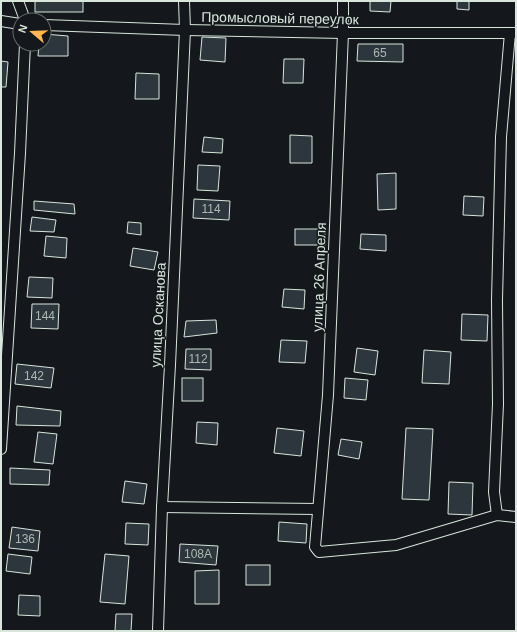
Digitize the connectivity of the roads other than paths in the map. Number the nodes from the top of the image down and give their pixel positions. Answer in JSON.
{"nodes":[{"id":1,"x":18,"y":1,"type":"edge"},
{"id":2,"x":184,"y":1,"type":"edge"},
{"id":3,"x":343,"y":1,"type":"edge"},
{"id":4,"x":22,"y":12,"type":"edge"},
{"id":5,"x":1,"y":21,"type":"edge"},
{"id":6,"x":12,"y":23,"type":"edge"},
{"id":7,"x":52,"y":25,"type":"edge"},
{"id":8,"x":185,"y":30,"type":"junction"},
{"id":9,"x":343,"y":33,"type":"junction"},
{"id":10,"x":513,"y":33,"type":"edge"},
{"id":11,"x":25,"y":52,"type":"edge"},
{"id":12,"x":1,"y":449,"type":"edge"},
{"id":13,"x":162,"y":507,"type":"junction"},
{"id":14,"x":318,"y":509,"type":"junction"},
{"id":15,"x":497,"y":515,"type":"junction"},
{"id":16,"x":516,"y":517,"type":"edge"},
{"id":17,"x":158,"y":631,"type":"edge"}],
"edges":[{"from":1,"to":4,"type":"street"},
{"from":2,"to":8,"type":"street","name":"улица Осканова"},
{"from":3,"to":9,"type":"street","name":"улица 26 Апреля"},
{"from":5,"to":6,"type":"street"},
{"from":7,"to":8,"type":"street","name":"Промысловый переулок"},
{"from":8,"to":9,"type":"street","name":"Промысловый переулок"},
{"from":8,"to":13,"type":"street","name":"улица Осканова"},
{"from":9,"to":10,"type":"street","name":"Промысловый переулок"},
{"from":9,"to":14,"type":"street","name":"улица 26 Апреля"},
{"from":10,"to":15,"type":"street"},
{"from":11,"to":12,"type":"street"},
{"from":13,"to":14,"type":"street"},
{"from":13,"to":17,"type":"street","name":"улица Осканова"},
{"from":14,"to":15,"type":"street","name":"улица 26 Апреля"},
{"from":15,"to":16,"type":"street"}]}
